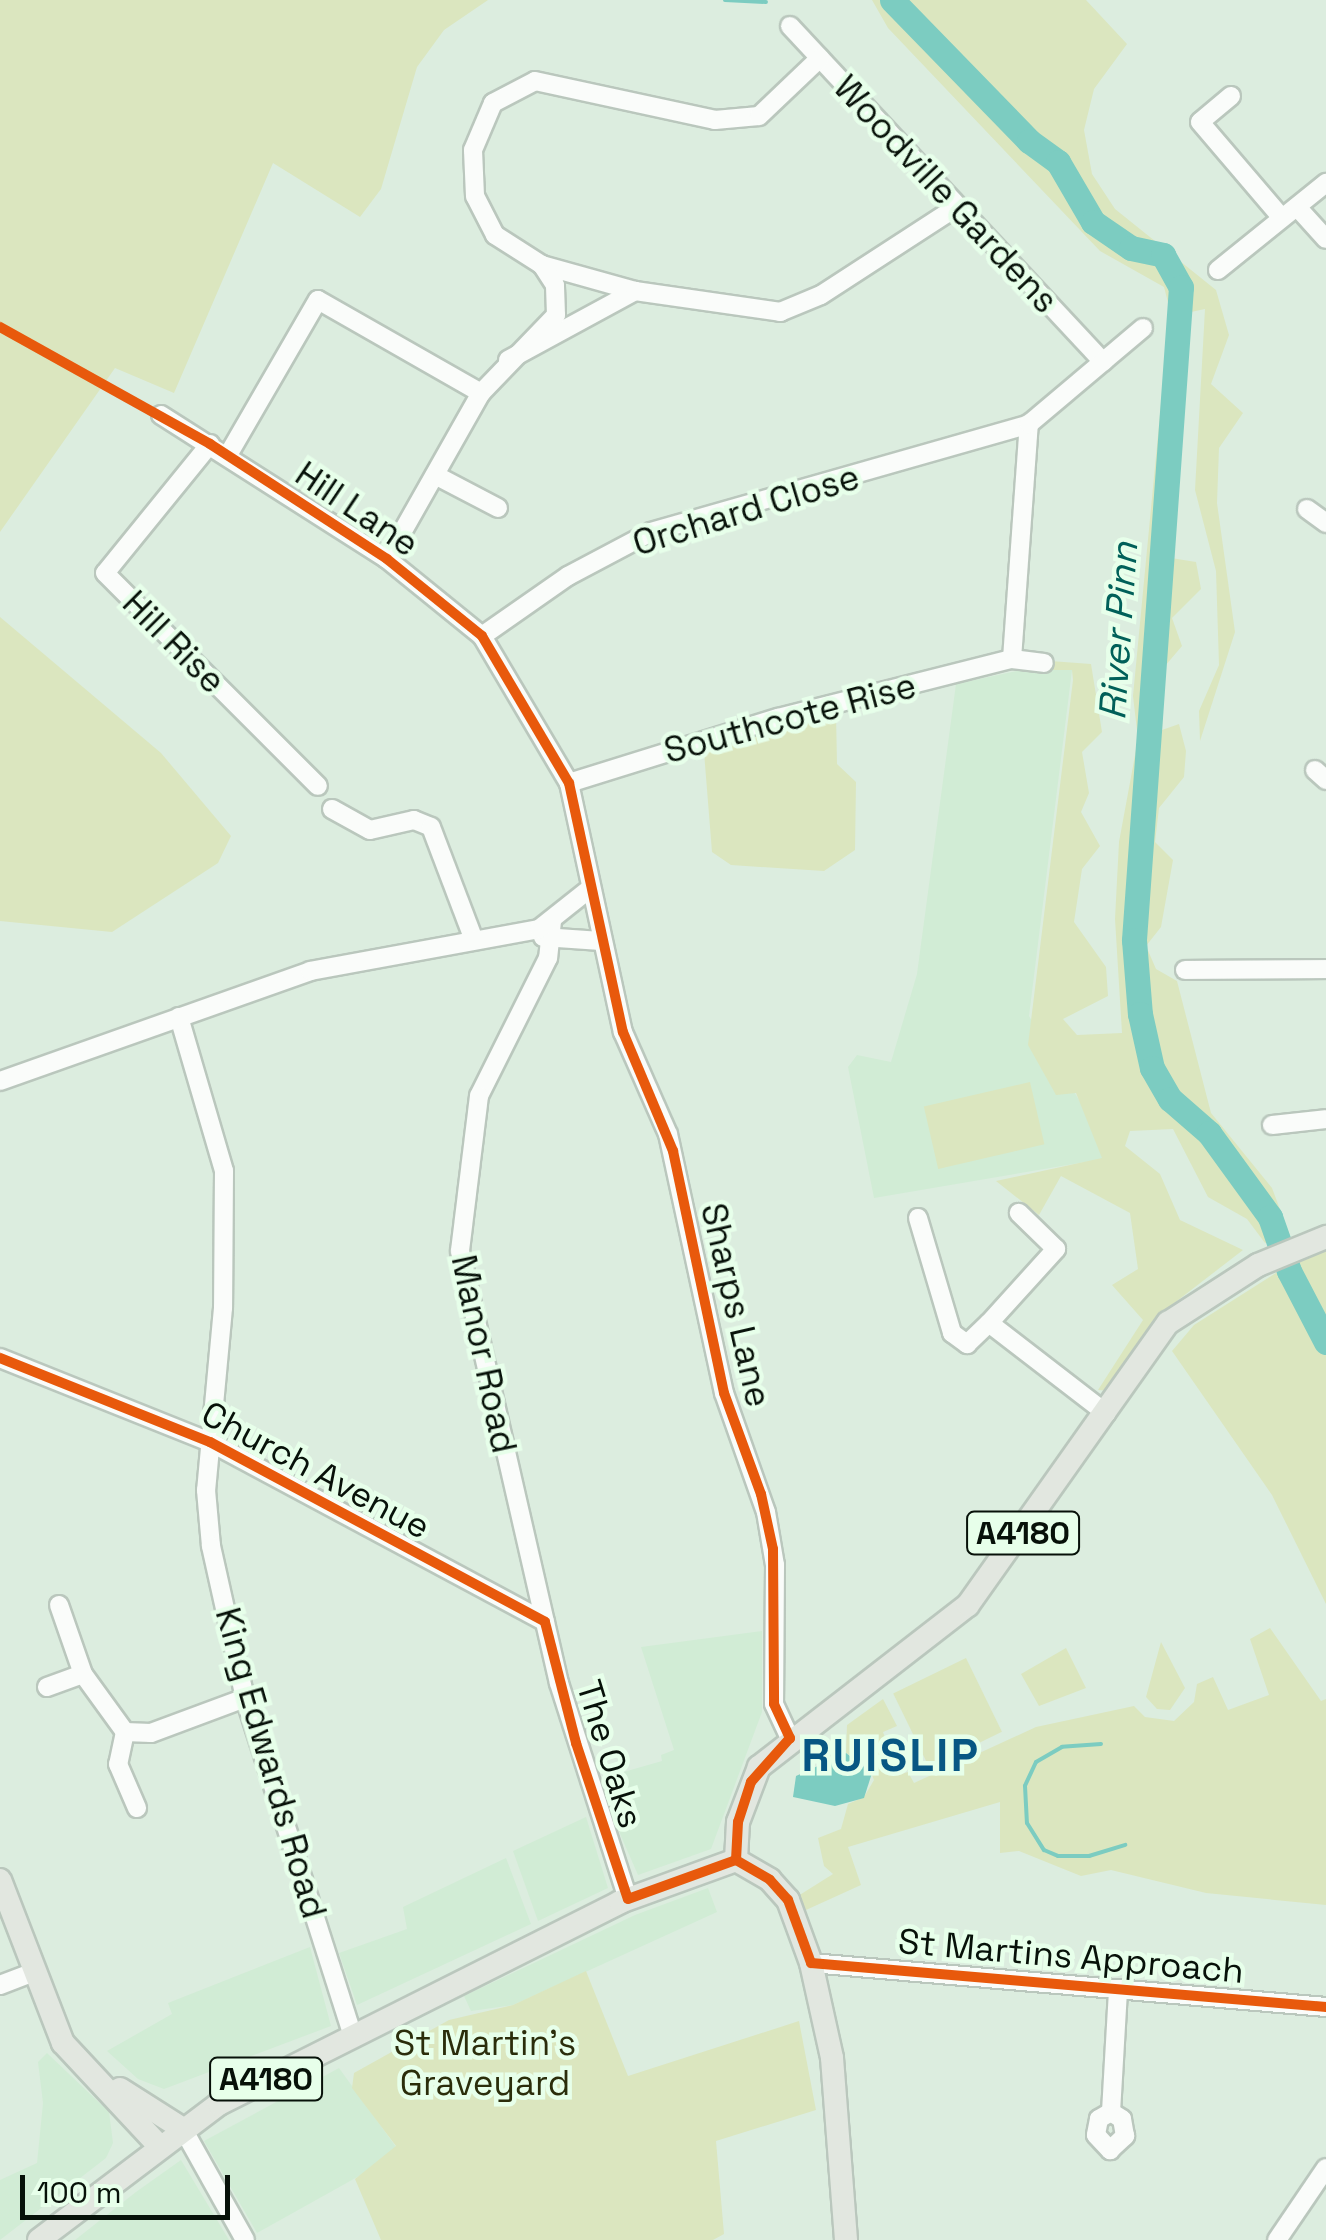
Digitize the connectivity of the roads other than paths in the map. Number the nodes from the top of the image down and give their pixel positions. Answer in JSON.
{"nodes":[{"id":1,"x":790,"y":26,"type":"dead end"},
{"id":2,"x":820,"y":58,"type":"junction"},
{"id":3,"x":1230,"y":96,"type":"dead end"},
{"id":4,"x":1326,"y":183,"type":"edge"},
{"id":5,"x":958,"y":206,"type":"junction"},
{"id":6,"x":1289,"y":212,"type":"junction"},
{"id":7,"x":1326,"y":239,"type":"edge"},
{"id":8,"x":542,"y":264,"type":"junction"},
{"id":9,"x":1218,"y":270,"type":"dead end"},
{"id":10,"x":635,"y":291,"type":"junction"},
{"id":11,"x":1143,"y":328,"type":"dead end"},
{"id":12,"x":508,"y":360,"type":"junction"},
{"id":13,"x":1103,"y":362,"type":"junction"},
{"id":14,"x":480,"y":394,"type":"junction"},
{"id":15,"x":161,"y":415,"type":"dead end"},
{"id":16,"x":1029,"y":424,"type":"junction"},
{"id":17,"x":210,"y":444,"type":"junction"},
{"id":18,"x":228,"y":455,"type":"junction"},
{"id":19,"x":435,"y":475,"type":"junction"},
{"id":20,"x":498,"y":508,"type":"dead end"},
{"id":21,"x":1307,"y":508,"type":"dead end"},
{"id":22,"x":1326,"y":523,"type":"edge"},
{"id":23,"x":387,"y":559,"type":"junction"},
{"id":24,"x":482,"y":636,"type":"junction"},
{"id":25,"x":1012,"y":658,"type":"junction"},
{"id":26,"x":1044,"y":662,"type":"dead end"},
{"id":27,"x":570,"y":783,"type":"junction"},
{"id":28,"x":318,"y":786,"type":"dead end"},
{"id":29,"x":332,"y":809,"type":"dead end"},
{"id":30,"x":588,"y":890,"type":"junction"},
{"id":31,"x":553,"y":931,"type":"junction"},
{"id":32,"x":474,"y":940,"type":"junction"},
{"id":33,"x":601,"y":941,"type":"junction"},
{"id":34,"x":1326,"y":969,"type":"edge"},
{"id":35,"x":1185,"y":970,"type":"dead end"},
{"id":36,"x":179,"y":1017,"type":"junction"},
{"id":37,"x":0,"y":1081,"type":"edge"},
{"id":38,"x":1326,"y":1119,"type":"edge"},
{"id":39,"x":1272,"y":1125,"type":"dead end"},
{"id":40,"x":1019,"y":1213,"type":"dead end"},
{"id":41,"x":918,"y":1218,"type":"dead end"},
{"id":42,"x":1326,"y":1237,"type":"edge"},
{"id":43,"x":988,"y":1322,"type":"junction"},
{"id":44,"x":0,"y":1358,"type":"edge"},
{"id":45,"x":1106,"y":1414,"type":"junction"},
{"id":46,"x":210,"y":1442,"type":"junction"},
{"id":47,"x":59,"y":1604,"type":"dead end"},
{"id":48,"x":545,"y":1622,"type":"junction"},
{"id":49,"x":84,"y":1674,"type":"junction"},
{"id":50,"x":47,"y":1687,"type":"dead end"},
{"id":51,"x":245,"y":1698,"type":"junction"},
{"id":52,"x":125,"y":1732,"type":"junction"},
{"id":53,"x":790,"y":1738,"type":"junction"},
{"id":54,"x":138,"y":1808,"type":"dead end"},
{"id":55,"x":736,"y":1860,"type":"junction"},
{"id":56,"x":0,"y":1880,"type":"edge"},
{"id":57,"x":628,"y":1899,"type":"junction"},
{"id":58,"x":811,"y":1963,"type":"junction"},
{"id":59,"x":32,"y":1973,"type":"junction"},
{"id":60,"x":0,"y":1985,"type":"edge"},
{"id":61,"x":1118,"y":1989,"type":"junction"},
{"id":62,"x":1326,"y":2008,"type":"edge"},
{"id":63,"x":352,"y":2034,"type":"junction"},
{"id":64,"x":104,"y":2081,"type":"junction"},
{"id":65,"x":1110,"y":2112,"type":"dead end"},
{"id":66,"x":182,"y":2129,"type":"junction"},
{"id":67,"x":160,"y":2147,"type":"junction"},
{"id":68,"x":1326,"y":2168,"type":"edge"},
{"id":69,"x":40,"y":2240,"type":"edge"},
{"id":70,"x":245,"y":2240,"type":"edge"},
{"id":71,"x":846,"y":2240,"type":"edge"},
{"id":72,"x":1277,"y":2240,"type":"edge"}],
"edges":[{"from":1,"to":2,"type":"street","name":"Woodville Gardens"},
{"from":2,"to":5,"type":"street","name":"Woodville Gardens"},
{"from":2,"to":8,"type":"street"},
{"from":3,"to":6,"type":"street"},
{"from":4,"to":6,"type":"street"},
{"from":5,"to":10,"type":"street"},
{"from":5,"to":13,"type":"street","name":"Woodville Gardens"},
{"from":6,"to":7,"type":"street"},
{"from":6,"to":9,"type":"street"},
{"from":8,"to":10,"type":"street"},
{"from":8,"to":12,"type":"street"},
{"from":10,"to":12,"type":"street"},
{"from":11,"to":13,"type":"street"},
{"from":12,"to":14,"type":"street"},
{"from":13,"to":16,"type":"street"},
{"from":14,"to":18,"type":"street"},
{"from":14,"to":19,"type":"street"},
{"from":15,"to":17,"type":"street","name":"Hill Lane"},
{"from":16,"to":24,"type":"street","name":"Orchard Close"},
{"from":16,"to":25,"type":"street"},
{"from":17,"to":18,"type":"street","name":"Hill Lane"},
{"from":17,"to":28,"type":"street","name":"Hill Rise"},
{"from":18,"to":23,"type":"street","name":"Hill Lane"},
{"from":19,"to":20,"type":"street"},
{"from":19,"to":23,"type":"street"},
{"from":21,"to":22,"type":"street"},
{"from":23,"to":24,"type":"street","name":"Hill Lane"},
{"from":24,"to":27,"type":"street","name":"Hill Lane"},
{"from":25,"to":26,"type":"street"},
{"from":25,"to":27,"type":"street","name":"Southcote Rise"},
{"from":27,"to":30,"type":"street","name":"Hill Lane"},
{"from":29,"to":32,"type":"street"},
{"from":30,"to":31,"type":"street"},
{"from":30,"to":33,"type":"street","name":"Sharps Lane"},
{"from":31,"to":32,"type":"street"},
{"from":31,"to":33,"type":"street"},
{"from":31,"to":48,"type":"street","name":"Manor Road"},
{"from":32,"to":36,"type":"street"},
{"from":33,"to":53,"type":"street","name":"Sharps Lane"},
{"from":34,"to":35,"type":"street"},
{"from":36,"to":37,"type":"street"},
{"from":36,"to":46,"type":"street","name":"King Edwards Road"},
{"from":38,"to":39,"type":"street"},
{"from":40,"to":43,"type":"street"},
{"from":41,"to":43,"type":"street"},
{"from":42,"to":45,"type":"main road","number":"A4180"},
{"from":43,"to":45,"type":"street"},
{"from":44,"to":46,"type":"street","name":"Church Avenue"},
{"from":45,"to":53,"type":"main road","number":"A4180"},
{"from":46,"to":48,"type":"street","name":"Church Avenue"},
{"from":46,"to":51,"type":"street","name":"King Edwards Road"},
{"from":47,"to":49,"type":"street"},
{"from":48,"to":57,"type":"street","name":"The Oaks"},
{"from":49,"to":50,"type":"street"},
{"from":49,"to":52,"type":"street"},
{"from":51,"to":52,"type":"street"},
{"from":51,"to":63,"type":"street","name":"King Edwards Road"},
{"from":52,"to":54,"type":"street"},
{"from":53,"to":55,"type":"main road","number":"A4180"},
{"from":55,"to":57,"type":"main road","number":"A4180"},
{"from":55,"to":58,"type":"main road"},
{"from":56,"to":59,"type":"main road"},
{"from":57,"to":63,"type":"main road","number":"A4180"},
{"from":58,"to":61,"type":"street","name":"St Martins Approach"},
{"from":58,"to":71,"type":"main road"},
{"from":59,"to":60,"type":"street"},
{"from":59,"to":64,"type":"main road"},
{"from":61,"to":62,"type":"street","name":"St Martins Approach"},
{"from":61,"to":65,"type":"street"},
{"from":63,"to":66,"type":"main road","number":"A4180"},
{"from":64,"to":66,"type":"main road"},
{"from":64,"to":67,"type":"main road"},
{"from":66,"to":67,"type":"main road","number":"A4180"},
{"from":66,"to":70,"type":"street"},
{"from":67,"to":69,"type":"main road","number":"A4180"},
{"from":68,"to":72,"type":"street"}]}
